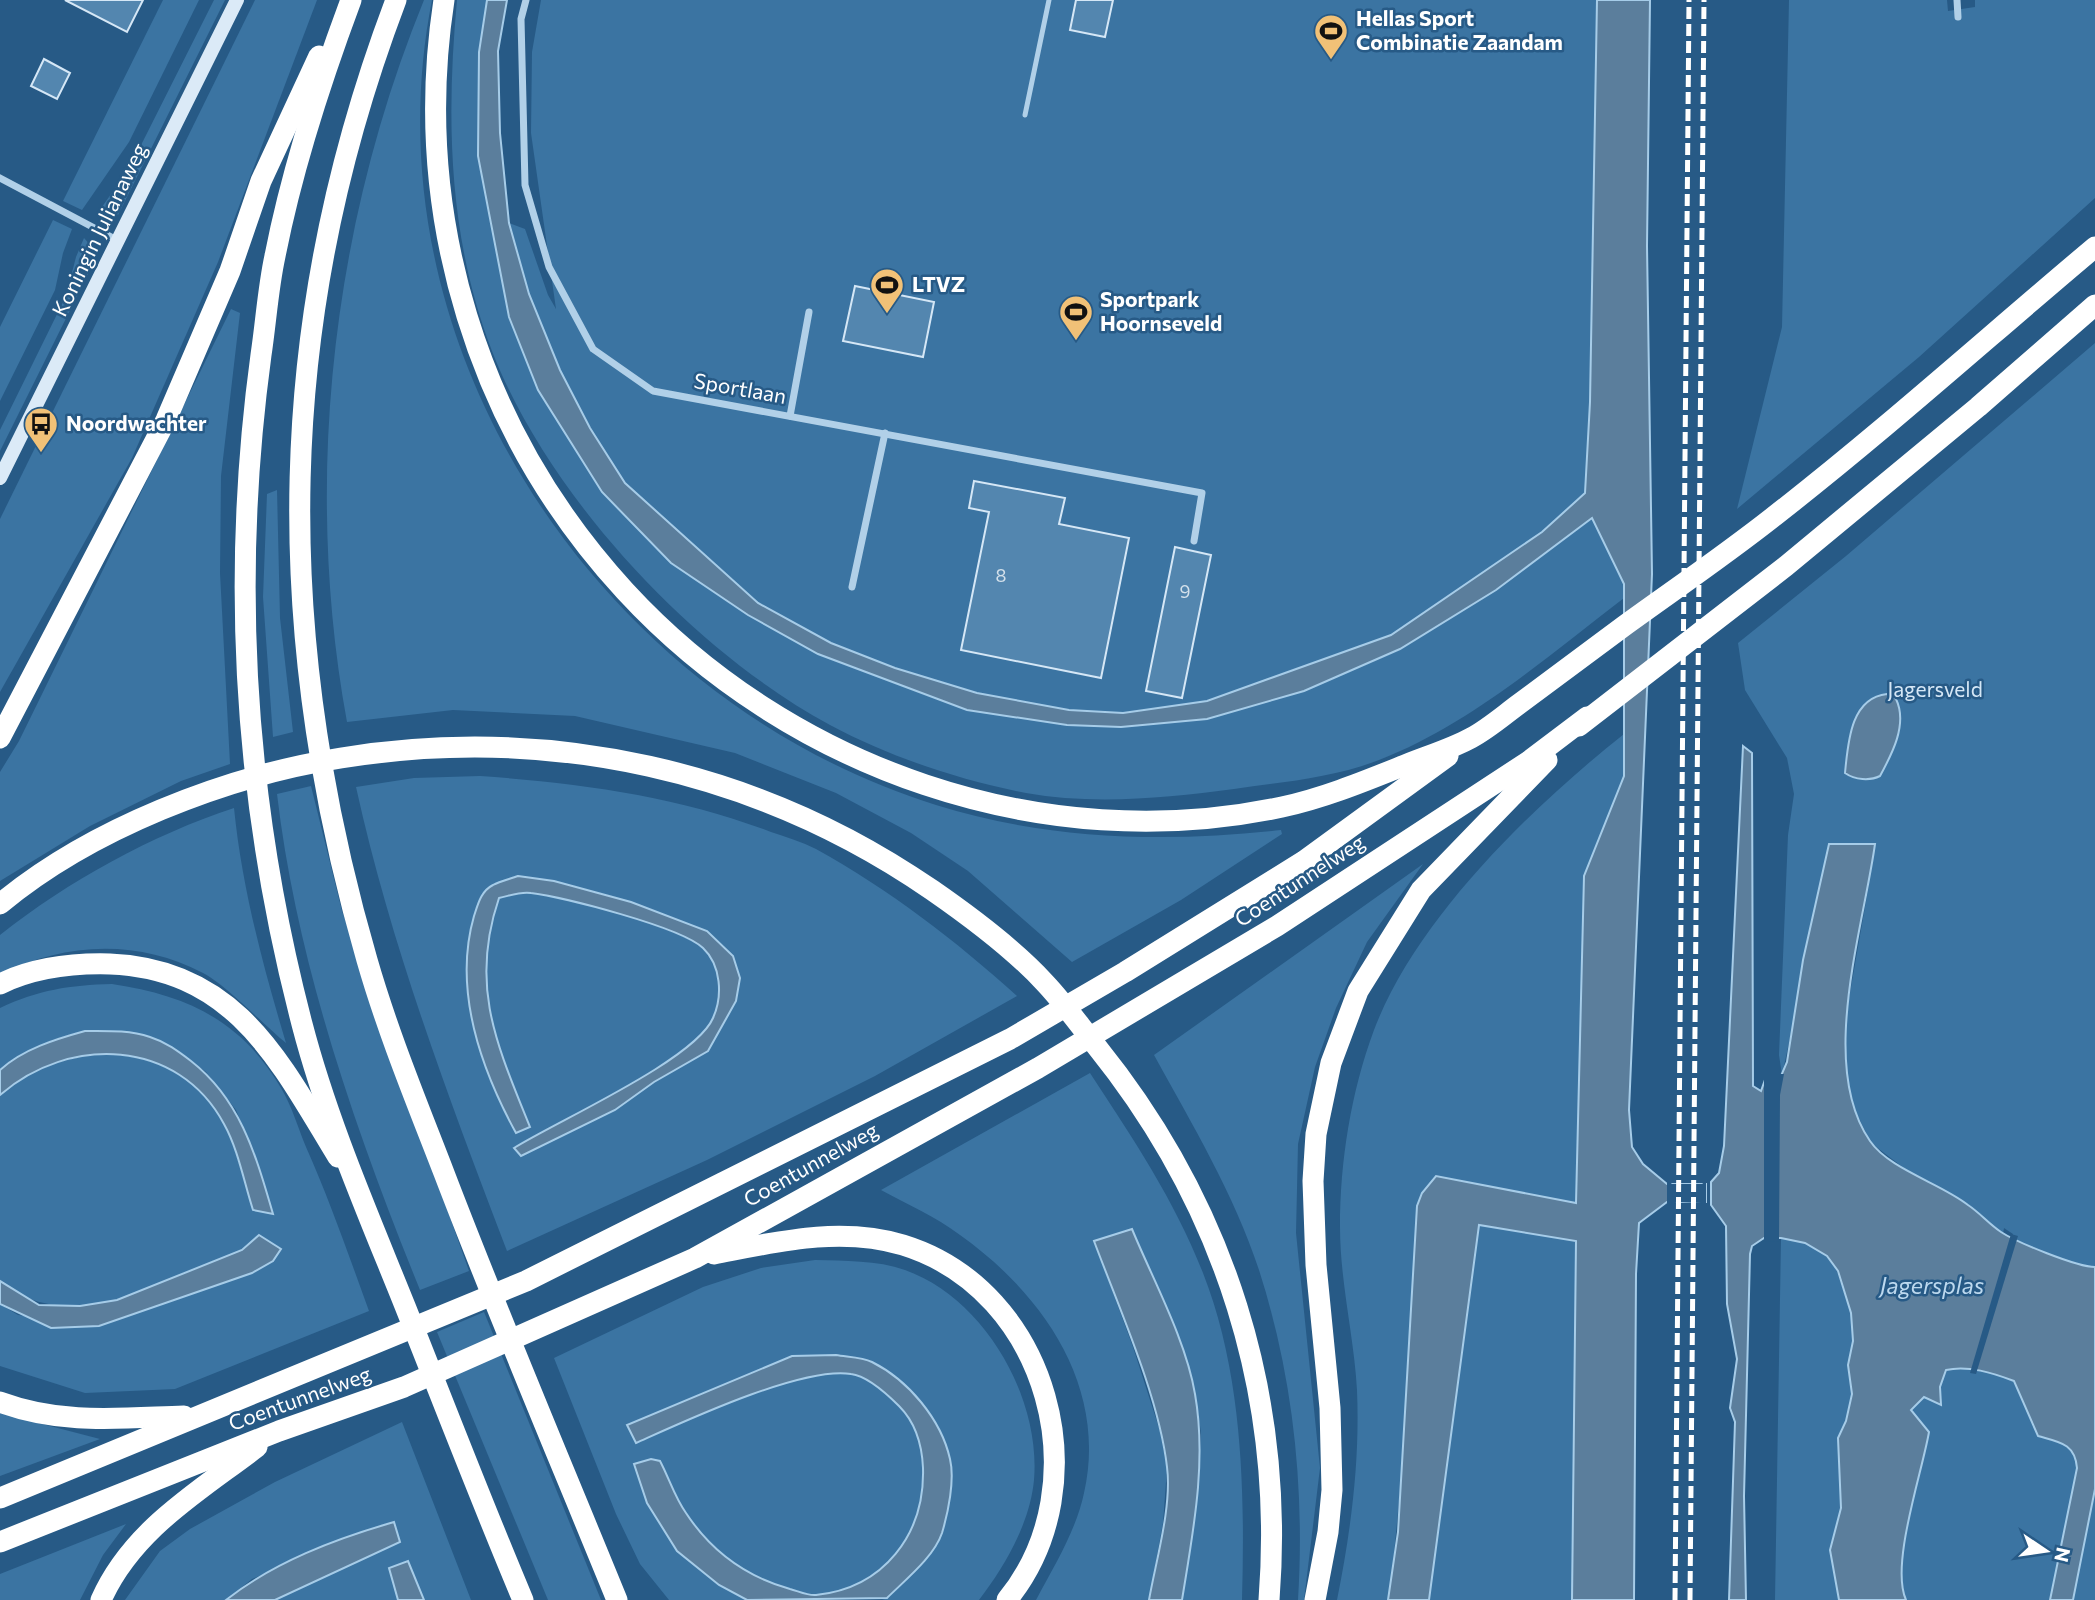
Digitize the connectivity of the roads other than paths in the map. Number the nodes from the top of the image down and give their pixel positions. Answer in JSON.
{"nodes":[{"id":1,"x":237,"y":0,"type":"edge"},
{"id":2,"x":345,"y":0,"type":"edge"},
{"id":3,"x":351,"y":0,"type":"edge"},
{"id":4,"x":396,"y":0,"type":"edge"},
{"id":5,"x":444,"y":0,"type":"edge"},
{"id":6,"x":526,"y":0,"type":"edge"},
{"id":7,"x":1049,"y":0,"type":"edge"},
{"id":8,"x":1958,"y":0,"type":"edge"},
{"id":9,"x":1958,"y":17,"type":"dead end"},
{"id":10,"x":1025,"y":115,"type":"dead end"},
{"id":11,"x":0,"y":178,"type":"edge"},
{"id":12,"x":118,"y":241,"type":"junction"},
{"id":13,"x":2095,"y":247,"type":"edge"},
{"id":14,"x":2095,"y":305,"type":"edge"},
{"id":15,"x":809,"y":312,"type":"dead end"},
{"id":16,"x":790,"y":416,"type":"junction"},
{"id":17,"x":885,"y":433,"type":"junction"},
{"id":18,"x":0,"y":478,"type":"edge"},
{"id":19,"x":1194,"y":541,"type":"dead end"},
{"id":20,"x":852,"y":587,"type":"dead end"},
{"id":21,"x":1474,"y":737,"type":"junction"},
{"id":22,"x":0,"y":738,"type":"edge"},
{"id":23,"x":1532,"y":767,"type":"junction"},
{"id":24,"x":0,"y":904,"type":"edge"},
{"id":25,"x":0,"y":984,"type":"edge"},
{"id":26,"x":359,"y":1192,"type":"junction"},
{"id":27,"x":695,"y":1258,"type":"junction"},
{"id":28,"x":0,"y":1402,"type":"edge"},
{"id":29,"x":193,"y":1416,"type":"junction"},
{"id":30,"x":279,"y":1431,"type":"junction"},
{"id":31,"x":0,"y":1498,"type":"edge"},
{"id":32,"x":0,"y":1542,"type":"edge"},
{"id":33,"x":605,"y":1571,"type":"junction"},
{"id":34,"x":521,"y":1598,"type":"edge"},
{"id":35,"x":101,"y":1600,"type":"edge"},
{"id":36,"x":617,"y":1600,"type":"edge"},
{"id":37,"x":635,"y":1600,"type":"edge"},
{"id":38,"x":1007,"y":1600,"type":"edge"},
{"id":39,"x":1269,"y":1600,"type":"edge"},
{"id":40,"x":1315,"y":1600,"type":"edge"}],
"edges":[{"from":1,"to":12,"type":"main road","name":"Koningin Julianaweg"},
{"from":2,"to":22,"type":"highway"},
{"from":3,"to":26,"type":"highway"},
{"from":4,"to":33,"type":"highway"},
{"from":5,"to":21,"type":"highway"},
{"from":6,"to":16,"type":"street","name":"Sportlaan"},
{"from":7,"to":10,"type":"lane"},
{"from":8,"to":9,"type":"street"},
{"from":11,"to":12,"type":"street"},
{"from":12,"to":18,"type":"main road","name":"Koningin Julianaweg"},
{"from":13,"to":21,"type":"highway"},
{"from":14,"to":23,"type":"highway"},
{"from":15,"to":16,"type":"street"},
{"from":16,"to":17,"type":"street","name":"Sportlaan"},
{"from":17,"to":19,"type":"street","name":"Sportlaan"},
{"from":17,"to":20,"type":"street"},
{"from":21,"to":29,"type":"highway","name":"Coentunnelweg"},
{"from":23,"to":27,"type":"highway","name":"Coentunnelweg"},
{"from":23,"to":40,"type":"highway"},
{"from":24,"to":39,"type":"highway"},
{"from":25,"to":26,"type":"highway"},
{"from":26,"to":34,"type":"highway"},
{"from":27,"to":30,"type":"highway","name":"Coentunnelweg"},
{"from":27,"to":38,"type":"highway"},
{"from":28,"to":29,"type":"highway"},
{"from":29,"to":31,"type":"highway","name":"Coentunnelweg"},
{"from":30,"to":32,"type":"highway","name":"Coentunnelweg"},
{"from":30,"to":35,"type":"highway"},
{"from":33,"to":36,"type":"highway"},
{"from":33,"to":37,"type":"highway"}]}
